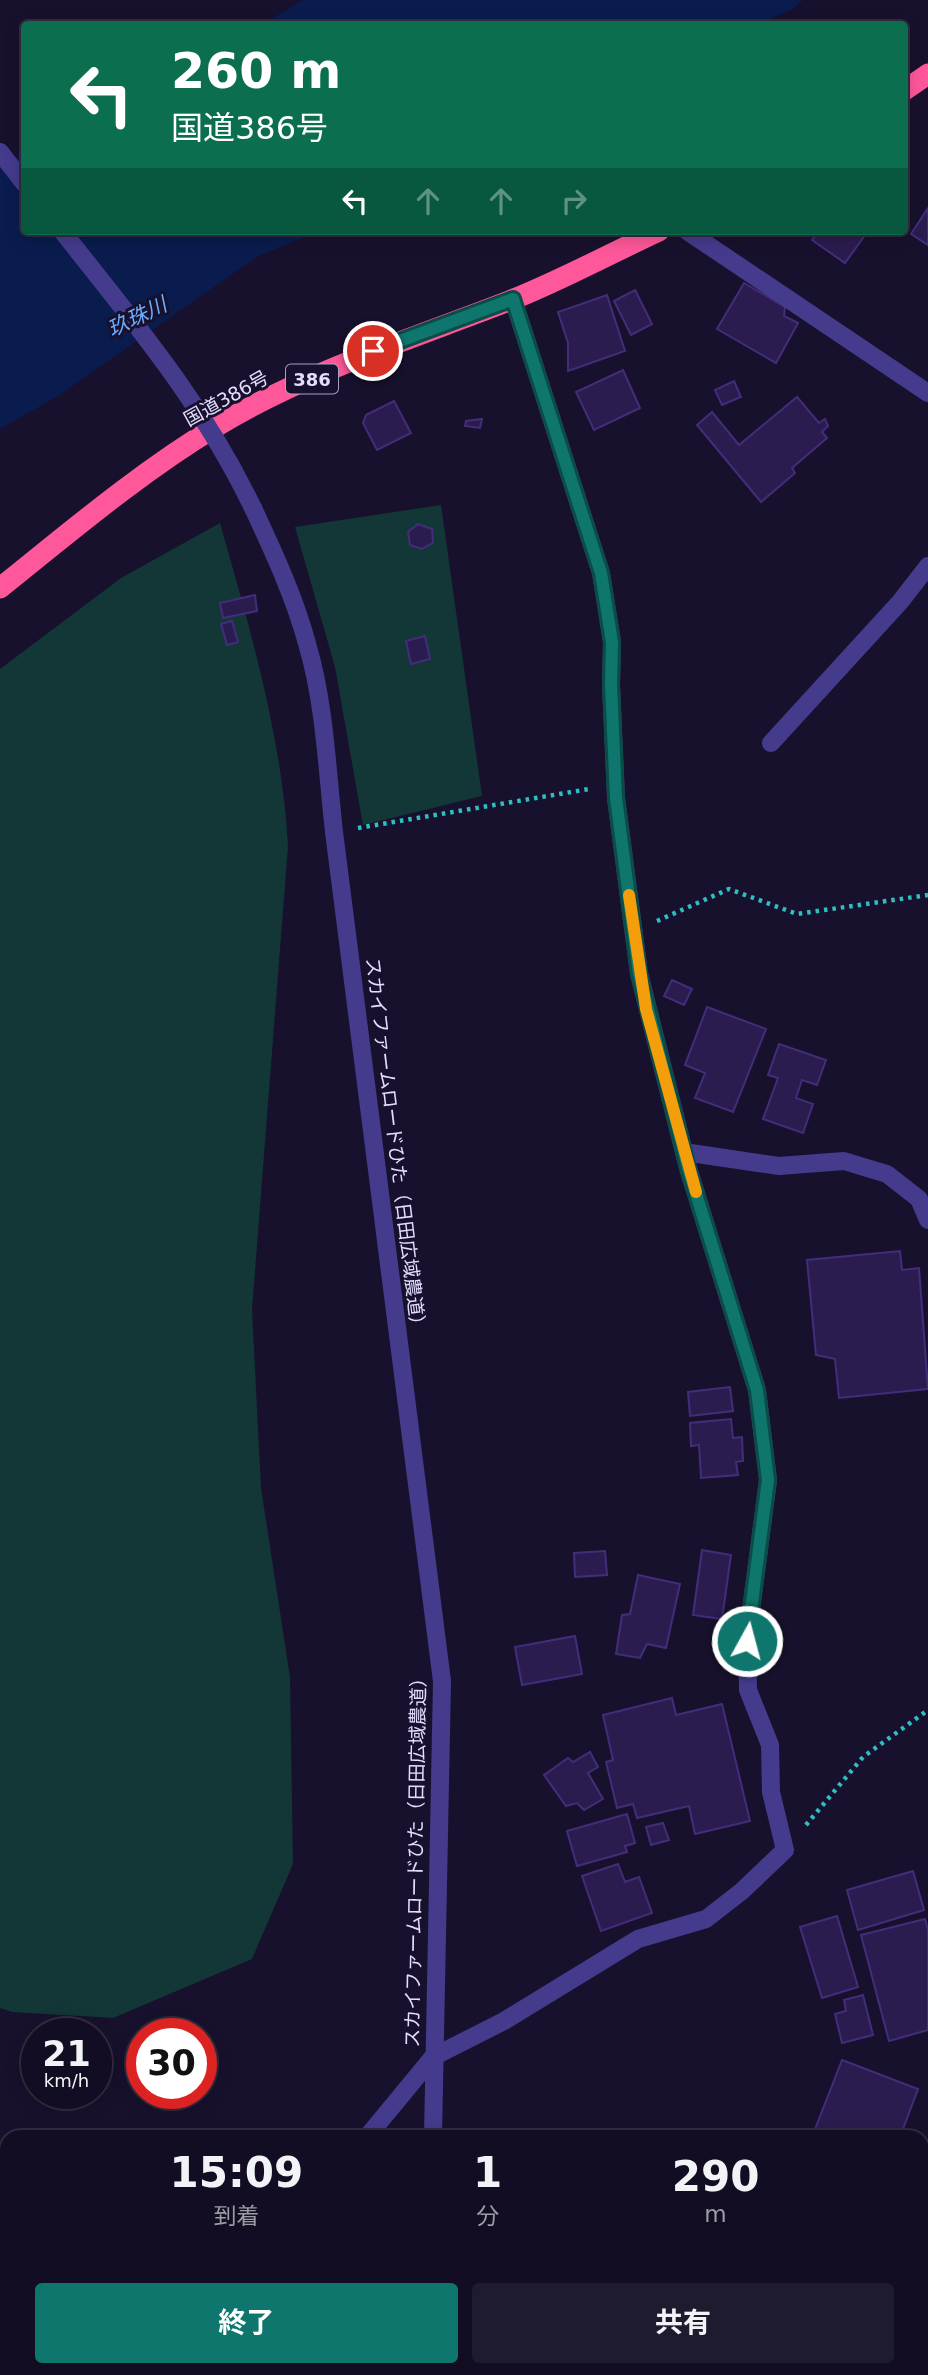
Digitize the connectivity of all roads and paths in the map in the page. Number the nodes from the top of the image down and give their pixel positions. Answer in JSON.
{"nodes":[{"id":1,"x":928,"y":74,"type":"edge"},
{"id":2,"x":908,"y":88,"type":"edge"},
{"id":3,"x":0,"y":152,"type":"edge"},
{"id":4,"x":21,"y":179,"type":"edge"},
{"id":5,"x":65,"y":235,"type":"edge"},
{"id":6,"x":650,"y":235,"type":"edge"},
{"id":7,"x":693,"y":235,"type":"edge"},
{"id":8,"x":513,"y":299,"type":"junction"},
{"id":9,"x":928,"y":393,"type":"edge"},
{"id":10,"x":928,"y":566,"type":"edge"},
{"id":11,"x":0,"y":589,"type":"edge"},
{"id":12,"x":771,"y":743,"type":"dead end"},
{"id":13,"x":590,"y":775,"type":"dead end"},
{"id":14,"x":334,"y":832,"type":"junction"},
{"id":15,"x":928,"y":895,"type":"edge"},
{"id":16,"x":634,"y":931,"type":"junction"},
{"id":17,"x":684,"y":1152,"type":"junction"},
{"id":18,"x":928,"y":1220,"type":"edge"},
{"id":19,"x":928,"y":1710,"type":"edge"},
{"id":20,"x":785,"y":1850,"type":"junction"},
{"id":21,"x":433,"y":2057,"type":"junction"},
{"id":22,"x":373,"y":2130,"type":"edge"},
{"id":23,"x":433,"y":2130,"type":"edge"}],
"edges":[{"from":1,"to":2,"type":"highway"},
{"from":3,"to":4,"type":"street"},
{"from":5,"to":14,"type":"street","name":"スカイファームロードひた（日田広域農道）","bridge":true},
{"from":6,"to":8,"type":"highway","name":"国道386号","number":"386"},
{"from":7,"to":9,"type":"street"},
{"from":8,"to":11,"type":"highway","name":"国道386号","number":"386"},
{"from":8,"to":16,"type":"street"},
{"from":10,"to":12,"type":"street"},
{"from":13,"to":14,"type":"path"},
{"from":14,"to":21,"type":"street","name":"スカイファームロードひた（日田広域農道）"},
{"from":15,"to":16,"type":"path"},
{"from":16,"to":17,"type":"street"},
{"from":17,"to":18,"type":"street"},
{"from":17,"to":20,"type":"street"},
{"from":19,"to":20,"type":"path"},
{"from":20,"to":21,"type":"street"},
{"from":21,"to":22,"type":"street"},
{"from":21,"to":23,"type":"street","name":"スカイファームロードひた（日田広域農道）"}]}
